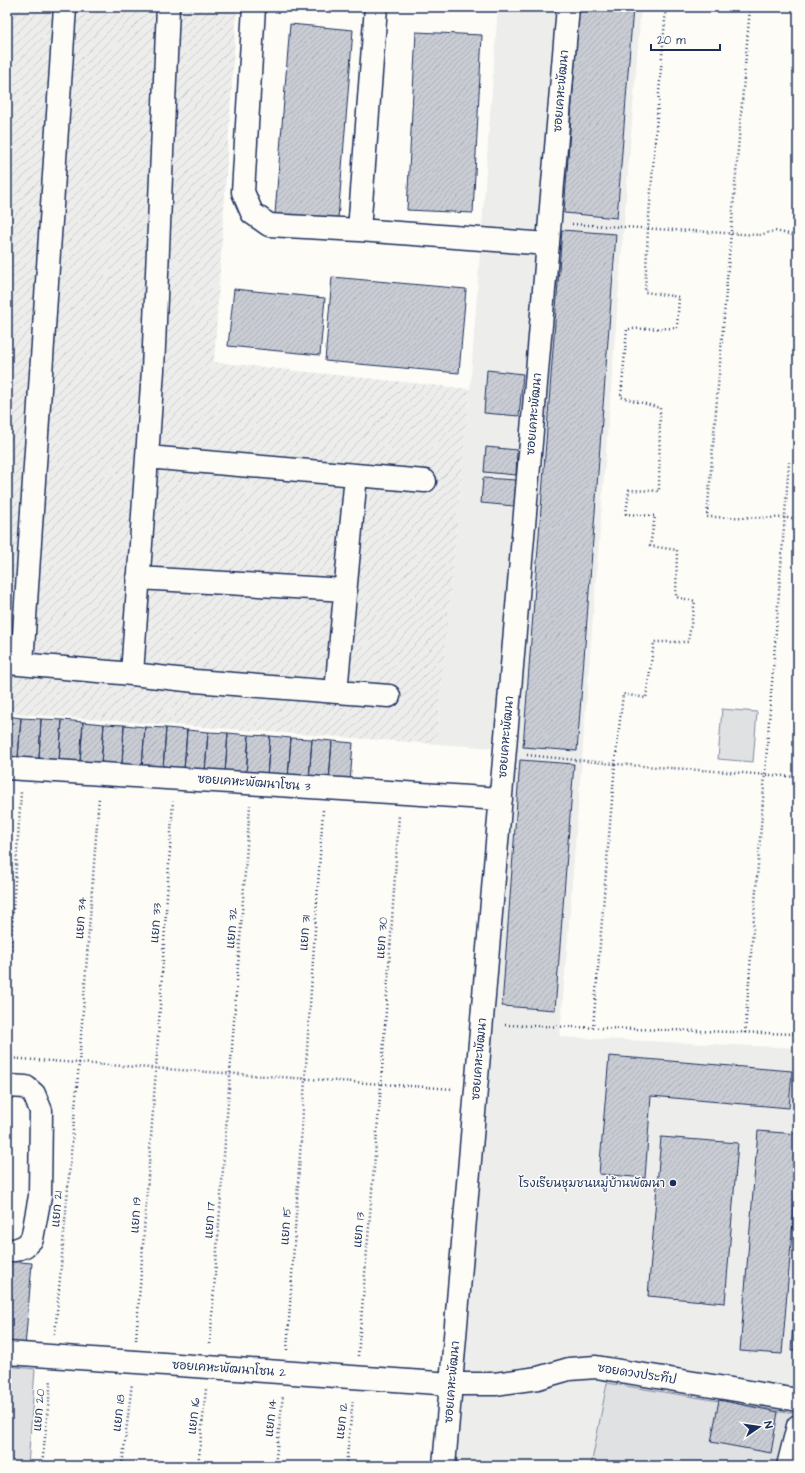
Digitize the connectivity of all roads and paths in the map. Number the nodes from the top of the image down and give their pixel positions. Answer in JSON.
{"nodes":[{"id":1,"x":65,"y":7,"type":"edge"},
{"id":2,"x":168,"y":7,"type":"edge"},
{"id":3,"x":254,"y":7,"type":"edge"},
{"id":4,"x":376,"y":7,"type":"edge"},
{"id":5,"x":568,"y":7,"type":"edge"},
{"id":6,"x":666,"y":7,"type":"edge"},
{"id":7,"x":750,"y":7,"type":"edge"},
{"id":8,"x":550,"y":222,"type":"junction"},
{"id":9,"x":648,"y":228,"type":"junction"},
{"id":10,"x":359,"y":230,"type":"junction"},
{"id":11,"x":730,"y":233,"type":"junction"},
{"id":12,"x":798,"y":236,"type":"edge"},
{"id":13,"x":548,"y":244,"type":"junction"},
{"id":14,"x":147,"y":457,"type":"junction"},
{"id":15,"x":790,"y":462,"type":"dead end"},
{"id":16,"x":356,"y":475,"type":"junction"},
{"id":17,"x":425,"y":481,"type":"dead end"},
{"id":18,"x":785,"y":518,"type":"junction"},
{"id":19,"x":798,"y":518,"type":"edge"},
{"id":20,"x":138,"y":578,"type":"junction"},
{"id":21,"x":346,"y":590,"type":"junction"},
{"id":22,"x":14,"y":663,"type":"edge"},
{"id":23,"x":132,"y":674,"type":"junction"},
{"id":24,"x":336,"y":692,"type":"junction"},
{"id":25,"x":389,"y":696,"type":"dead end"},
{"id":26,"x":505,"y":753,"type":"junction"},
{"id":27,"x":615,"y":764,"type":"junction"},
{"id":28,"x":15,"y":768,"type":"edge"},
{"id":29,"x":101,"y":774,"type":"junction"},
{"id":30,"x":765,"y":775,"type":"junction"},
{"id":31,"x":798,"y":777,"type":"edge"},
{"id":32,"x":174,"y":778,"type":"junction"},
{"id":33,"x":251,"y":783,"type":"junction"},
{"id":34,"x":324,"y":788,"type":"junction"},
{"id":35,"x":400,"y":793,"type":"junction"},
{"id":36,"x":501,"y":799,"type":"junction"},
{"id":37,"x":7,"y":1001,"type":"edge"},
{"id":38,"x":482,"y":1024,"type":"junction"},
{"id":39,"x":593,"y":1028,"type":"junction"},
{"id":40,"x":745,"y":1033,"type":"junction"},
{"id":41,"x":798,"y":1034,"type":"edge"},
{"id":42,"x":7,"y":1058,"type":"edge"},
{"id":43,"x":79,"y":1063,"type":"junction"},
{"id":44,"x":156,"y":1069,"type":"junction"},
{"id":45,"x":230,"y":1075,"type":"junction"},
{"id":46,"x":305,"y":1080,"type":"junction"},
{"id":47,"x":381,"y":1085,"type":"junction"},
{"id":48,"x":7,"y":1086,"type":"edge"},
{"id":49,"x":476,"y":1091,"type":"junction"},
{"id":50,"x":7,"y":1250,"type":"edge"},
{"id":51,"x":7,"y":1353,"type":"edge"},
{"id":52,"x":53,"y":1356,"type":"junction"},
{"id":53,"x":134,"y":1362,"type":"junction"},
{"id":54,"x":208,"y":1367,"type":"junction"},
{"id":55,"x":285,"y":1373,"type":"junction"},
{"id":56,"x":356,"y":1377,"type":"junction"},
{"id":57,"x":452,"y":1384,"type":"junction"},
{"id":58,"x":798,"y":1400,"type":"edge"},
{"id":59,"x":798,"y":1426,"type":"edge"},
{"id":60,"x":42,"y":1466,"type":"edge"},
{"id":61,"x":122,"y":1466,"type":"edge"},
{"id":62,"x":198,"y":1466,"type":"edge"},
{"id":63,"x":275,"y":1466,"type":"edge"},
{"id":64,"x":346,"y":1466,"type":"edge"},
{"id":65,"x":444,"y":1466,"type":"edge"},
{"id":66,"x":788,"y":1466,"type":"edge"}],
"edges":[{"from":1,"to":22,"type":"street"},
{"from":2,"to":14,"type":"street"},
{"from":3,"to":10,"type":"street"},
{"from":4,"to":10,"type":"street"},
{"from":5,"to":8,"type":"street","name":"ซอยเคหะพัฒนา"},
{"from":6,"to":9,"type":"path"},
{"from":7,"to":11,"type":"path"},
{"from":8,"to":9,"type":"path"},
{"from":8,"to":13,"type":"street","name":"ซอยเคหะพัฒนา"},
{"from":9,"to":11,"type":"path"},
{"from":9,"to":27,"type":"path"},
{"from":10,"to":13,"type":"street"},
{"from":11,"to":12,"type":"path"},
{"from":11,"to":18,"type":"path"},
{"from":13,"to":26,"type":"street","name":"ซอยเคหะพัฒนา"},
{"from":14,"to":16,"type":"street"},
{"from":14,"to":20,"type":"street"},
{"from":15,"to":18,"type":"path"},
{"from":16,"to":17,"type":"street"},
{"from":16,"to":21,"type":"street"},
{"from":18,"to":19,"type":"path"},
{"from":18,"to":30,"type":"path"},
{"from":20,"to":21,"type":"street"},
{"from":20,"to":23,"type":"street"},
{"from":21,"to":24,"type":"street"},
{"from":22,"to":23,"type":"street"},
{"from":23,"to":24,"type":"street"},
{"from":24,"to":25,"type":"street"},
{"from":26,"to":27,"type":"path"},
{"from":26,"to":36,"type":"street","name":"ซอยเคหะพัฒนา"},
{"from":27,"to":30,"type":"path"},
{"from":27,"to":39,"type":"path"},
{"from":28,"to":29,"type":"street","name":"ซอยเคหะพัฒนาโซน 3"},
{"from":28,"to":37,"type":"path"},
{"from":29,"to":32,"type":"street","name":"ซอยเคหะพัฒนาโซน 3"},
{"from":29,"to":43,"type":"path","name":"แยก 34"},
{"from":30,"to":31,"type":"path"},
{"from":30,"to":40,"type":"path"},
{"from":32,"to":33,"type":"street","name":"ซอยเคหะพัฒนาโซน 3"},
{"from":32,"to":44,"type":"path","name":"แยก 33"},
{"from":33,"to":34,"type":"street","name":"ซอยเคหะพัฒนาโซน 3"},
{"from":33,"to":45,"type":"path","name":"แยก 32"},
{"from":34,"to":35,"type":"street","name":"ซอยเคหะพัฒนาโซน 3"},
{"from":34,"to":46,"type":"path","name":"แยก 31"},
{"from":35,"to":36,"type":"street","name":"ซอยเคหะพัฒนาโซน 3"},
{"from":35,"to":47,"type":"path","name":"แยก 30"},
{"from":36,"to":38,"type":"street","name":"ซอยเคหะพัฒนา"},
{"from":38,"to":39,"type":"path"},
{"from":38,"to":49,"type":"street","name":"ซอยเคหะพัฒนา"},
{"from":39,"to":40,"type":"path"},
{"from":40,"to":41,"type":"path"},
{"from":42,"to":43,"type":"path"},
{"from":43,"to":44,"type":"path"},
{"from":43,"to":52,"type":"path","name":"แยก 21"},
{"from":44,"to":45,"type":"path"},
{"from":44,"to":53,"type":"path","name":"แยก 19"},
{"from":45,"to":46,"type":"path"},
{"from":45,"to":54,"type":"path","name":"แยก 17"},
{"from":46,"to":47,"type":"path"},
{"from":46,"to":55,"type":"path","name":"แยก 15"},
{"from":47,"to":49,"type":"path"},
{"from":47,"to":56,"type":"path","name":"แยก 13"},
{"from":48,"to":50,"type":"street"},
{"from":49,"to":57,"type":"street","name":"ซอยเคหะพัฒนา"},
{"from":51,"to":52,"type":"street","name":"ซอยเคหะพัฒนาโซน 2"},
{"from":52,"to":53,"type":"street","name":"ซอยเคหะพัฒนาโซน 2"},
{"from":52,"to":60,"type":"path","name":"แยก 20"},
{"from":53,"to":54,"type":"street","name":"ซอยเคหะพัฒนาโซน 2"},
{"from":53,"to":61,"type":"path","name":"แยก 18"},
{"from":54,"to":55,"type":"street","name":"ซอยเคหะพัฒนาโซน 2"},
{"from":54,"to":62,"type":"path","name":"แยก 16"},
{"from":55,"to":56,"type":"street","name":"ซอยเคหะพัฒนาโซน 2"},
{"from":55,"to":63,"type":"path","name":"แยก 14"},
{"from":56,"to":57,"type":"street","name":"ซอยเคหะพัฒนาโซน 2"},
{"from":56,"to":64,"type":"path","name":"แยก 12"},
{"from":57,"to":58,"type":"street","name":"ซอยดวงประทีป"},
{"from":57,"to":65,"type":"street","name":"ซอยเคหะพัฒนา"},
{"from":59,"to":66,"type":"street"}]}
